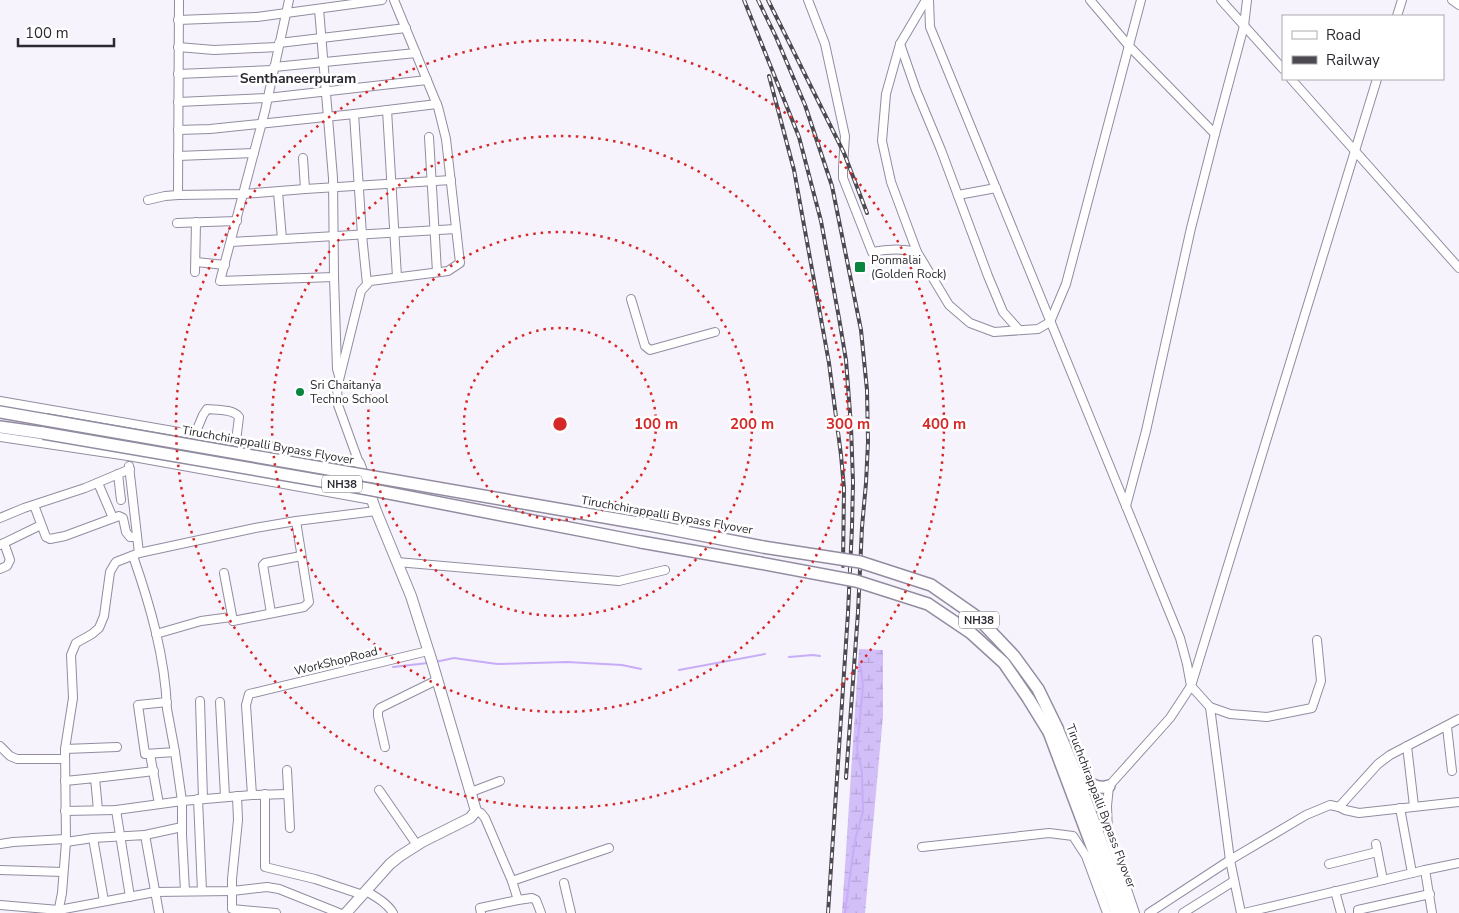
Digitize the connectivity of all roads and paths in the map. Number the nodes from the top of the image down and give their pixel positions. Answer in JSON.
{"nodes":[{"id":1,"x":179,"y":0,"type":"edge"},
{"id":2,"x":288,"y":0,"type":"edge"},
{"id":3,"x":382,"y":0,"type":"edge"},
{"id":4,"x":394,"y":0,"type":"edge"},
{"id":5,"x":808,"y":0,"type":"edge"},
{"id":6,"x":928,"y":0,"type":"edge"},
{"id":7,"x":1090,"y":0,"type":"edge"},
{"id":8,"x":1141,"y":0,"type":"edge"},
{"id":9,"x":1221,"y":0,"type":"edge"},
{"id":10,"x":1247,"y":0,"type":"edge"},
{"id":11,"x":1402,"y":0,"type":"edge"},
{"id":12,"x":1452,"y":0,"type":"edge"},
{"id":13,"x":1459,"y":4,"type":"edge"},
{"id":14,"x":318,"y":9,"type":"junction"},
{"id":15,"x":286,"y":13,"type":"junction"},
{"id":16,"x":1397,"y":15,"type":"edge"},
{"id":17,"x":178,"y":20,"type":"junction"},
{"id":18,"x":1244,"y":26,"type":"junction"},
{"id":19,"x":406,"y":28,"type":"junction"},
{"id":20,"x":322,"y":38,"type":"junction"},
{"id":21,"x":900,"y":44,"type":"junction"},
{"id":22,"x":279,"y":45,"type":"junction"},
{"id":23,"x":1128,"y":46,"type":"junction"},
{"id":24,"x":178,"y":48,"type":"junction"},
{"id":25,"x":416,"y":53,"type":"junction"},
{"id":26,"x":324,"y":62,"type":"junction"},
{"id":27,"x":1282,"y":68,"type":"edge"},
{"id":28,"x":274,"y":69,"type":"junction"},
{"id":29,"x":178,"y":74,"type":"junction"},
{"id":30,"x":427,"y":80,"type":"junction"},
{"id":31,"x":1292,"y":80,"type":"edge"},
{"id":32,"x":1377,"y":80,"type":"edge"},
{"id":33,"x":326,"y":92,"type":"junction"},
{"id":34,"x":267,"y":98,"type":"junction"},
{"id":35,"x":178,"y":102,"type":"junction"},
{"id":36,"x":437,"y":104,"type":"junction"},
{"id":37,"x":386,"y":110,"type":"junction"},
{"id":38,"x":354,"y":114,"type":"junction"},
{"id":39,"x":328,"y":118,"type":"junction"},
{"id":40,"x":261,"y":124,"type":"junction"},
{"id":41,"x":178,"y":130,"type":"junction"},
{"id":42,"x":1215,"y":134,"type":"junction"},
{"id":43,"x":429,"y":137,"type":"dead end"},
{"id":44,"x":1356,"y":150,"type":"junction"},
{"id":45,"x":254,"y":153,"type":"junction"},
{"id":46,"x":178,"y":156,"type":"junction"},
{"id":47,"x":303,"y":158,"type":"dead end"},
{"id":48,"x":451,"y":180,"type":"junction"},
{"id":49,"x":432,"y":181,"type":"junction"},
{"id":50,"x":392,"y":184,"type":"junction"},
{"id":51,"x":360,"y":186,"type":"junction"},
{"id":52,"x":333,"y":188,"type":"junction"},
{"id":53,"x":996,"y":188,"type":"junction"},
{"id":54,"x":305,"y":189,"type":"junction"},
{"id":55,"x":278,"y":192,"type":"junction"},
{"id":56,"x":243,"y":194,"type":"junction"},
{"id":57,"x":178,"y":195,"type":"junction"},
{"id":58,"x":958,"y":195,"type":"junction"},
{"id":59,"x":148,"y":200,"type":"dead end"},
{"id":60,"x":237,"y":221,"type":"junction"},
{"id":61,"x":196,"y":222,"type":"junction"},
{"id":62,"x":177,"y":223,"type":"dead end"},
{"id":63,"x":456,"y":229,"type":"junction"},
{"id":64,"x":435,"y":230,"type":"junction"},
{"id":65,"x":394,"y":232,"type":"junction"},
{"id":66,"x":362,"y":235,"type":"junction"},
{"id":67,"x":334,"y":236,"type":"junction"},
{"id":68,"x":282,"y":239,"type":"junction"},
{"id":69,"x":231,"y":242,"type":"junction"},
{"id":70,"x":917,"y":252,"type":"junction"},
{"id":71,"x":196,"y":262,"type":"junction"},
{"id":72,"x":225,"y":265,"type":"junction"},
{"id":73,"x":1459,"y":268,"type":"edge"},
{"id":74,"x":195,"y":272,"type":"dead end"},
{"id":75,"x":437,"y":272,"type":"junction"},
{"id":76,"x":334,"y":277,"type":"junction"},
{"id":77,"x":398,"y":277,"type":"junction"},
{"id":78,"x":367,"y":284,"type":"junction"},
{"id":79,"x":631,"y":299,"type":"dead end"},
{"id":80,"x":1050,"y":322,"type":"junction"},
{"id":81,"x":1019,"y":330,"type":"junction"},
{"id":82,"x":716,"y":332,"type":"dead end"},
{"id":83,"x":339,"y":378,"type":"junction"},
{"id":84,"x":0,"y":401,"type":"edge"},
{"id":85,"x":5,"y":413,"type":"edge"},
{"id":86,"x":2,"y":430,"type":"edge"},
{"id":87,"x":195,"y":434,"type":"junction"},
{"id":88,"x":21,"y":435,"type":"junction"},
{"id":89,"x":236,"y":442,"type":"junction"},
{"id":90,"x":128,"y":456,"type":"junction"},
{"id":91,"x":359,"y":463,"type":"junction"},
{"id":92,"x":130,"y":469,"type":"junction"},
{"id":93,"x":118,"y":474,"type":"junction"},
{"id":94,"x":98,"y":483,"type":"junction"},
{"id":95,"x":122,"y":500,"type":"dead end"},
{"id":96,"x":372,"y":500,"type":"junction"},
{"id":97,"x":34,"y":505,"type":"junction"},
{"id":98,"x":1126,"y":506,"type":"junction"},
{"id":99,"x":376,"y":511,"type":"junction"},
{"id":100,"x":0,"y":518,"type":"edge"},
{"id":101,"x":113,"y":518,"type":"junction"},
{"id":102,"x":296,"y":521,"type":"junction"},
{"id":103,"x":42,"y":525,"type":"junction"},
{"id":104,"x":137,"y":537,"type":"junction"},
{"id":105,"x":2,"y":544,"type":"edge"},
{"id":106,"x":136,"y":555,"type":"junction"},
{"id":107,"x":301,"y":556,"type":"junction"},
{"id":108,"x":396,"y":562,"type":"junction"},
{"id":109,"x":0,"y":568,"type":"edge"},
{"id":110,"x":665,"y":570,"type":"dead end"},
{"id":111,"x":224,"y":573,"type":"dead end"},
{"id":112,"x":271,"y":614,"type":"junction"},
{"id":113,"x":231,"y":617,"type":"junction"},
{"id":114,"x":156,"y":634,"type":"junction"},
{"id":115,"x":1317,"y":640,"type":"dead end"},
{"id":116,"x":428,"y":650,"type":"junction"},
{"id":117,"x":437,"y":680,"type":"junction"},
{"id":118,"x":1191,"y":686,"type":"junction"},
{"id":119,"x":200,"y":701,"type":"dead end"},
{"id":120,"x":167,"y":702,"type":"junction"},
{"id":121,"x":220,"y":702,"type":"dead end"},
{"id":122,"x":1210,"y":707,"type":"junction"},
{"id":123,"x":1459,"y":720,"type":"edge"},
{"id":124,"x":1447,"y":726,"type":"junction"},
{"id":125,"x":1053,"y":730,"type":"junction"},
{"id":126,"x":0,"y":746,"type":"edge"},
{"id":127,"x":1407,"y":746,"type":"junction"},
{"id":128,"x":118,"y":747,"type":"dead end"},
{"id":129,"x":385,"y":748,"type":"dead end"},
{"id":130,"x":65,"y":750,"type":"junction"},
{"id":131,"x":174,"y":752,"type":"junction"},
{"id":132,"x":150,"y":754,"type":"junction"},
{"id":133,"x":65,"y":759,"type":"junction"},
{"id":134,"x":287,"y":770,"type":"dead end"},
{"id":135,"x":154,"y":771,"type":"junction"},
{"id":136,"x":1075,"y":771,"type":"junction"},
{"id":137,"x":1452,"y":771,"type":"dead end"},
{"id":138,"x":96,"y":778,"type":"junction"},
{"id":139,"x":65,"y":781,"type":"junction"},
{"id":140,"x":500,"y":781,"type":"dead end"},
{"id":141,"x":1109,"y":786,"type":"junction"},
{"id":142,"x":379,"y":790,"type":"dead end"},
{"id":143,"x":471,"y":792,"type":"junction"},
{"id":144,"x":265,"y":794,"type":"junction"},
{"id":145,"x":288,"y":794,"type":"junction"},
{"id":146,"x":252,"y":795,"type":"junction"},
{"id":147,"x":225,"y":796,"type":"junction"},
{"id":148,"x":237,"y":796,"type":"junction"},
{"id":149,"x":200,"y":799,"type":"junction"},
{"id":150,"x":182,"y":801,"type":"junction"},
{"id":151,"x":1459,"y":802,"type":"edge"},
{"id":152,"x":158,"y":804,"type":"junction"},
{"id":153,"x":1339,"y":806,"type":"junction"},
{"id":154,"x":1414,"y":806,"type":"junction"},
{"id":155,"x":1400,"y":808,"type":"junction"},
{"id":156,"x":98,"y":810,"type":"junction"},
{"id":157,"x":116,"y":810,"type":"junction"},
{"id":158,"x":66,"y":811,"type":"junction"},
{"id":159,"x":476,"y":811,"type":"junction"},
{"id":160,"x":182,"y":828,"type":"junction"},
{"id":161,"x":290,"y":828,"type":"dead end"},
{"id":162,"x":145,"y":835,"type":"junction"},
{"id":163,"x":119,"y":837,"type":"junction"},
{"id":164,"x":93,"y":838,"type":"junction"},
{"id":165,"x":65,"y":840,"type":"junction"},
{"id":166,"x":0,"y":844,"type":"edge"},
{"id":167,"x":1376,"y":844,"type":"dead end"},
{"id":168,"x":417,"y":845,"type":"junction"},
{"id":169,"x":922,"y":847,"type":"dead end"},
{"id":170,"x":609,"y":848,"type":"dead end"},
{"id":171,"x":1378,"y":852,"type":"junction"},
{"id":172,"x":1230,"y":860,"type":"junction"},
{"id":173,"x":1459,"y":863,"type":"edge"},
{"id":174,"x":1329,"y":864,"type":"dead end"},
{"id":175,"x":0,"y":870,"type":"edge"},
{"id":176,"x":1426,"y":870,"type":"junction"},
{"id":177,"x":63,"y":872,"type":"junction"},
{"id":178,"x":1412,"y":873,"type":"junction"},
{"id":179,"x":1383,"y":880,"type":"junction"},
{"id":180,"x":512,"y":881,"type":"junction"},
{"id":181,"x":1234,"y":881,"type":"junction"},
{"id":182,"x":564,"y":883,"type":"dead end"},
{"id":183,"x":186,"y":891,"type":"junction"},
{"id":184,"x":202,"y":891,"type":"junction"},
{"id":185,"x":232,"y":891,"type":"junction"},
{"id":186,"x":1335,"y":891,"type":"junction"},
{"id":187,"x":156,"y":892,"type":"junction"},
{"id":188,"x":365,"y":893,"type":"junction"},
{"id":189,"x":1430,"y":894,"type":"junction"},
{"id":190,"x":130,"y":897,"type":"junction"},
{"id":191,"x":518,"y":900,"type":"junction"},
{"id":192,"x":104,"y":901,"type":"junction"},
{"id":193,"x":0,"y":905,"type":"edge"},
{"id":194,"x":58,"y":911,"type":"edge"},
{"id":195,"x":247,"y":912,"type":"edge"},
{"id":196,"x":1358,"y":912,"type":"edge"},
{"id":197,"x":159,"y":913,"type":"edge"},
{"id":198,"x":276,"y":913,"type":"edge"},
{"id":199,"x":339,"y":913,"type":"edge"},
{"id":200,"x":346,"y":913,"type":"edge"},
{"id":201,"x":393,"y":913,"type":"edge"},
{"id":202,"x":481,"y":913,"type":"edge"},
{"id":203,"x":541,"y":913,"type":"edge"},
{"id":204,"x":571,"y":913,"type":"edge"},
{"id":205,"x":1107,"y":913,"type":"edge"},
{"id":206,"x":1118,"y":913,"type":"edge"},
{"id":207,"x":1126,"y":913,"type":"edge"},
{"id":208,"x":1135,"y":913,"type":"edge"},
{"id":209,"x":1150,"y":913,"type":"edge"},
{"id":210,"x":1183,"y":913,"type":"edge"},
{"id":211,"x":1243,"y":913,"type":"edge"},
{"id":212,"x":1343,"y":913,"type":"edge"},
{"id":213,"x":1432,"y":913,"type":"edge"}],
"edges":[{"from":1,"to":17,"type":"street"},
{"from":2,"to":15,"type":"street"},
{"from":3,"to":14,"type":"street"},
{"from":4,"to":19,"type":"street"},
{"from":5,"to":70,"type":"street"},
{"from":6,"to":21,"type":"street"},
{"from":6,"to":53,"type":"street"},
{"from":7,"to":23,"type":"street"},
{"from":8,"to":23,"type":"street"},
{"from":9,"to":18,"type":"street"},
{"from":10,"to":18,"type":"street"},
{"from":11,"to":16,"type":"street"},
{"from":12,"to":13,"type":"street"},
{"from":14,"to":15,"type":"street"},
{"from":14,"to":20,"type":"street"},
{"from":15,"to":17,"type":"street"},
{"from":15,"to":22,"type":"street"},
{"from":17,"to":24,"type":"street"},
{"from":18,"to":27,"type":"street"},
{"from":18,"to":42,"type":"street"},
{"from":19,"to":20,"type":"street"},
{"from":19,"to":25,"type":"street"},
{"from":20,"to":22,"type":"street"},
{"from":20,"to":26,"type":"street"},
{"from":21,"to":58,"type":"street"},
{"from":21,"to":70,"type":"street"},
{"from":22,"to":24,"type":"street"},
{"from":22,"to":28,"type":"street"},
{"from":23,"to":42,"type":"street"},
{"from":23,"to":80,"type":"street"},
{"from":24,"to":29,"type":"street"},
{"from":25,"to":26,"type":"street"},
{"from":25,"to":30,"type":"street"},
{"from":26,"to":28,"type":"street"},
{"from":26,"to":33,"type":"street"},
{"from":28,"to":29,"type":"street"},
{"from":28,"to":34,"type":"street"},
{"from":29,"to":35,"type":"street"},
{"from":30,"to":33,"type":"street"},
{"from":30,"to":36,"type":"street"},
{"from":31,"to":44,"type":"street"},
{"from":32,"to":44,"type":"street"},
{"from":33,"to":34,"type":"street"},
{"from":33,"to":39,"type":"street"},
{"from":34,"to":35,"type":"street"},
{"from":34,"to":40,"type":"street"},
{"from":35,"to":41,"type":"street"},
{"from":36,"to":37,"type":"street"},
{"from":36,"to":48,"type":"street"},
{"from":37,"to":38,"type":"street"},
{"from":37,"to":50,"type":"street"},
{"from":38,"to":39,"type":"street"},
{"from":38,"to":51,"type":"street"},
{"from":39,"to":40,"type":"street"},
{"from":39,"to":52,"type":"street"},
{"from":40,"to":41,"type":"street"},
{"from":40,"to":45,"type":"street"},
{"from":41,"to":46,"type":"street"},
{"from":42,"to":98,"type":"street"},
{"from":43,"to":49,"type":"street"},
{"from":44,"to":73,"type":"street"},
{"from":44,"to":118,"type":"street"},
{"from":45,"to":46,"type":"street"},
{"from":45,"to":56,"type":"street"},
{"from":46,"to":57,"type":"street"},
{"from":47,"to":54,"type":"street"},
{"from":48,"to":49,"type":"street"},
{"from":48,"to":63,"type":"street"},
{"from":49,"to":50,"type":"street"},
{"from":49,"to":64,"type":"street"},
{"from":50,"to":51,"type":"street"},
{"from":50,"to":65,"type":"street"},
{"from":51,"to":52,"type":"street"},
{"from":51,"to":66,"type":"street"},
{"from":52,"to":54,"type":"street"},
{"from":52,"to":67,"type":"street"},
{"from":53,"to":58,"type":"street"},
{"from":53,"to":80,"type":"street"},
{"from":54,"to":55,"type":"street"},
{"from":55,"to":56,"type":"street"},
{"from":55,"to":68,"type":"street"},
{"from":56,"to":57,"type":"street"},
{"from":56,"to":60,"type":"street"},
{"from":57,"to":59,"type":"street"},
{"from":58,"to":81,"type":"street"},
{"from":60,"to":61,"type":"street"},
{"from":60,"to":69,"type":"street"},
{"from":61,"to":62,"type":"street"},
{"from":61,"to":71,"type":"street"},
{"from":63,"to":64,"type":"street"},
{"from":63,"to":75,"type":"street"},
{"from":64,"to":65,"type":"street"},
{"from":64,"to":75,"type":"street"},
{"from":65,"to":66,"type":"street"},
{"from":65,"to":77,"type":"street"},
{"from":66,"to":67,"type":"street"},
{"from":66,"to":78,"type":"street"},
{"from":67,"to":68,"type":"street"},
{"from":67,"to":76,"type":"street"},
{"from":68,"to":69,"type":"street"},
{"from":69,"to":72,"type":"street"},
{"from":70,"to":81,"type":"street"},
{"from":71,"to":72,"type":"street"},
{"from":71,"to":74,"type":"street"},
{"from":72,"to":76,"type":"street"},
{"from":75,"to":77,"type":"street"},
{"from":76,"to":83,"type":"street"},
{"from":77,"to":78,"type":"street"},
{"from":78,"to":83,"type":"street"},
{"from":79,"to":82,"type":"street"},
{"from":80,"to":81,"type":"street"},
{"from":80,"to":98,"type":"street"},
{"from":83,"to":91,"type":"street"},
{"from":84,"to":87,"type":"street"},
{"from":85,"to":125,"type":"highway","name":"Tiruchchirappalli Bypass Flyover","number":"NH38","bridge":true},
{"from":86,"to":88,"type":"highway","number":"NH38"},
{"from":87,"to":89,"type":"street"},
{"from":87,"to":89,"type":"street"},
{"from":88,"to":90,"type":"street"},
{"from":88,"to":125,"type":"highway","name":"Tiruchchirappalli Bypass Flyover","number":"NH38","bridge":true},
{"from":89,"to":91,"type":"street"},
{"from":90,"to":92,"type":"street"},
{"from":90,"to":96,"type":"street"},
{"from":91,"to":96,"type":"main road"},
{"from":92,"to":93,"type":"street"},
{"from":92,"to":104,"type":"street"},
{"from":93,"to":94,"type":"street"},
{"from":93,"to":95,"type":"street"},
{"from":94,"to":97,"type":"street"},
{"from":94,"to":101,"type":"street"},
{"from":96,"to":99,"type":"main road"},
{"from":97,"to":100,"type":"street"},
{"from":97,"to":103,"type":"street"},
{"from":98,"to":118,"type":"street"},
{"from":99,"to":102,"type":"street"},
{"from":99,"to":108,"type":"main road"},
{"from":101,"to":103,"type":"street"},
{"from":101,"to":104,"type":"street"},
{"from":102,"to":106,"type":"street"},
{"from":102,"to":107,"type":"street"},
{"from":103,"to":105,"type":"street"},
{"from":104,"to":106,"type":"street"},
{"from":105,"to":109,"type":"street"},
{"from":106,"to":114,"type":"street"},
{"from":106,"to":130,"type":"street"},
{"from":107,"to":112,"type":"street"},
{"from":107,"to":112,"type":"street"},
{"from":108,"to":110,"type":"street"},
{"from":108,"to":116,"type":"main road"},
{"from":111,"to":113,"type":"street"},
{"from":112,"to":113,"type":"street"},
{"from":113,"to":114,"type":"street"},
{"from":114,"to":120,"type":"street"},
{"from":115,"to":122,"type":"street"},
{"from":116,"to":117,"type":"main road"},
{"from":116,"to":146,"type":"street","name":"WorkShopRoad"},
{"from":117,"to":129,"type":"street"},
{"from":117,"to":143,"type":"main road"},
{"from":118,"to":122,"type":"street"},
{"from":118,"to":141,"type":"street"},
{"from":119,"to":149,"type":"street"},
{"from":120,"to":131,"type":"street"},
{"from":120,"to":132,"type":"street"},
{"from":121,"to":147,"type":"street"},
{"from":122,"to":172,"type":"street"},
{"from":123,"to":124,"type":"street"},
{"from":124,"to":127,"type":"street"},
{"from":124,"to":137,"type":"street"},
{"from":125,"to":136,"type":"highway","name":"Tiruchchirappalli Bypass Flyover","number":"NH38"},
{"from":125,"to":206,"type":"highway","name":"Tiruchchirappalli Bypass Flyover","number":"NH38"},
{"from":126,"to":133,"type":"street"},
{"from":127,"to":153,"type":"street"},
{"from":127,"to":154,"type":"street"},
{"from":128,"to":130,"type":"street"},
{"from":130,"to":133,"type":"street"},
{"from":131,"to":132,"type":"street"},
{"from":131,"to":150,"type":"street"},
{"from":132,"to":135,"type":"street"},
{"from":133,"to":139,"type":"street"},
{"from":134,"to":145,"type":"street"},
{"from":135,"to":138,"type":"street"},
{"from":135,"to":152,"type":"street"},
{"from":136,"to":141,"type":"highway"},
{"from":136,"to":207,"type":"highway","name":"Tiruchchirappalli Bypass Flyover","number":"NH38"},
{"from":138,"to":139,"type":"street"},
{"from":138,"to":156,"type":"street"},
{"from":139,"to":158,"type":"street"},
{"from":140,"to":143,"type":"street"},
{"from":141,"to":208,"type":"street"},
{"from":142,"to":168,"type":"street"},
{"from":143,"to":159,"type":"main road"},
{"from":144,"to":145,"type":"street"},
{"from":144,"to":146,"type":"street"},
{"from":144,"to":188,"type":"street"},
{"from":145,"to":161,"type":"street"},
{"from":146,"to":148,"type":"street"},
{"from":147,"to":148,"type":"street"},
{"from":147,"to":149,"type":"street"},
{"from":148,"to":185,"type":"street"},
{"from":149,"to":150,"type":"street"},
{"from":149,"to":184,"type":"street"},
{"from":150,"to":152,"type":"street"},
{"from":150,"to":160,"type":"street"},
{"from":151,"to":154,"type":"street"},
{"from":152,"to":157,"type":"street"},
{"from":153,"to":155,"type":"street"},
{"from":153,"to":172,"type":"street"},
{"from":154,"to":155,"type":"street"},
{"from":155,"to":178,"type":"street"},
{"from":156,"to":157,"type":"street"},
{"from":156,"to":158,"type":"street"},
{"from":157,"to":163,"type":"street"},
{"from":158,"to":165,"type":"street"},
{"from":159,"to":168,"type":"main road"},
{"from":159,"to":180,"type":"street"},
{"from":160,"to":162,"type":"street"},
{"from":160,"to":183,"type":"street"},
{"from":162,"to":163,"type":"street"},
{"from":162,"to":187,"type":"street"},
{"from":163,"to":164,"type":"street"},
{"from":163,"to":190,"type":"street"},
{"from":164,"to":165,"type":"street"},
{"from":164,"to":192,"type":"street"},
{"from":165,"to":166,"type":"street"},
{"from":165,"to":177,"type":"street"},
{"from":167,"to":171,"type":"street"},
{"from":168,"to":188,"type":"main road"},
{"from":169,"to":205,"type":"street"},
{"from":170,"to":180,"type":"street"},
{"from":171,"to":174,"type":"street"},
{"from":171,"to":179,"type":"street"},
{"from":172,"to":181,"type":"street"},
{"from":172,"to":209,"type":"street"},
{"from":173,"to":176,"type":"street"},
{"from":175,"to":177,"type":"street"},
{"from":176,"to":178,"type":"street"},
{"from":176,"to":189,"type":"street"},
{"from":177,"to":194,"type":"street"},
{"from":178,"to":179,"type":"street"},
{"from":179,"to":186,"type":"street"},
{"from":180,"to":191,"type":"street"},
{"from":181,"to":210,"type":"street"},
{"from":181,"to":211,"type":"street"},
{"from":182,"to":204,"type":"street"},
{"from":183,"to":184,"type":"street"},
{"from":183,"to":187,"type":"street"},
{"from":184,"to":185,"type":"street"},
{"from":185,"to":195,"type":"street"},
{"from":185,"to":199,"type":"street"},
{"from":186,"to":211,"type":"street"},
{"from":186,"to":212,"type":"street"},
{"from":187,"to":190,"type":"street"},
{"from":187,"to":197,"type":"street"},
{"from":188,"to":200,"type":"main road"},
{"from":188,"to":201,"type":"street"},
{"from":189,"to":196,"type":"street"},
{"from":189,"to":213,"type":"street"},
{"from":190,"to":192,"type":"street"},
{"from":191,"to":202,"type":"street"},
{"from":191,"to":203,"type":"street"},
{"from":192,"to":194,"type":"street"},
{"from":193,"to":194,"type":"street"},
{"from":195,"to":198,"type":"street"},
{"from":196,"to":212,"type":"street"}]}
